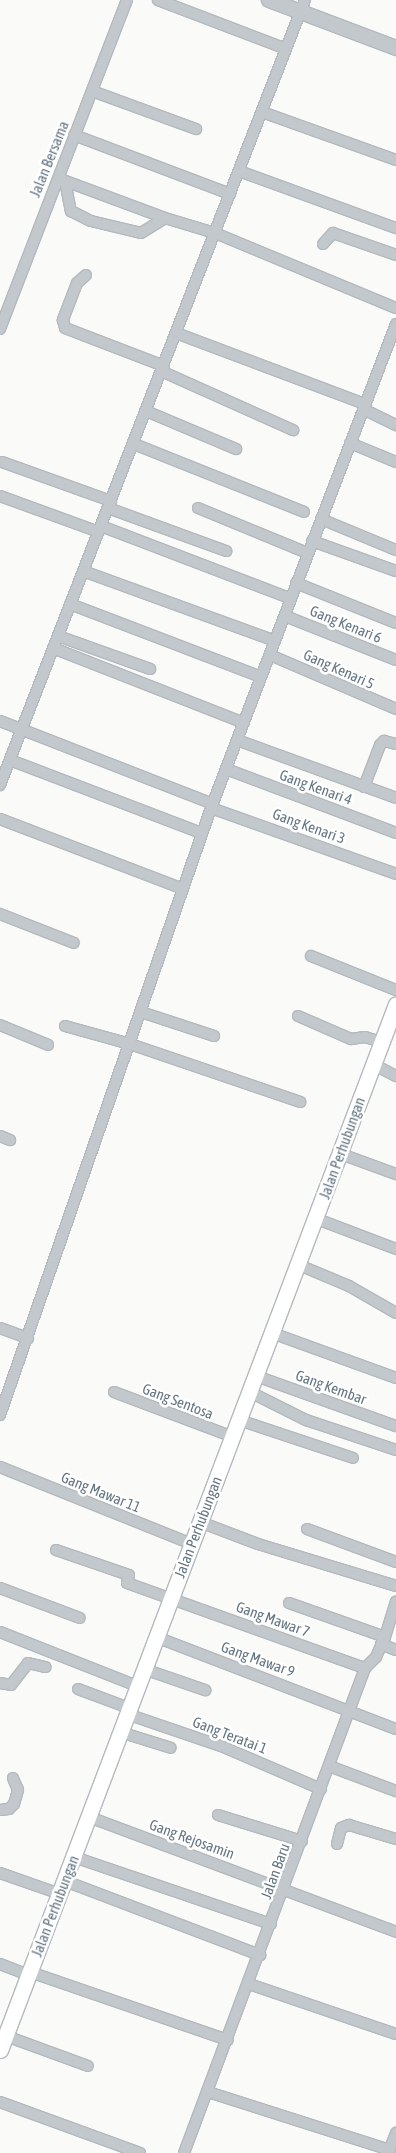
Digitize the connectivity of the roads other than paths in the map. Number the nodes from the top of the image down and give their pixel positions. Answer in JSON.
{"nodes":[{"id":1,"x":126,"y":0,"type":"edge"},
{"id":2,"x":158,"y":0,"type":"edge"},
{"id":3,"x":269,"y":0,"type":"edge"},
{"id":4,"x":302,"y":6,"type":"edge"},
{"id":5,"x":396,"y":48,"type":"edge"},
{"id":6,"x":286,"y":49,"type":"junction"},
{"id":7,"x":92,"y":91,"type":"junction"},
{"id":8,"x":262,"y":112,"type":"junction"},
{"id":9,"x":196,"y":129,"type":"dead end"},
{"id":10,"x":74,"y":135,"type":"junction"},
{"id":11,"x":396,"y":160,"type":"edge"},
{"id":12,"x":239,"y":171,"type":"junction"},
{"id":13,"x":61,"y":179,"type":"junction"},
{"id":14,"x":230,"y":194,"type":"junction"},
{"id":15,"x":165,"y":218,"type":"junction"},
{"id":16,"x":396,"y":228,"type":"edge"},
{"id":17,"x":214,"y":233,"type":"junction"},
{"id":18,"x":323,"y":244,"type":"dead end"},
{"id":19,"x":396,"y":255,"type":"edge"},
{"id":20,"x":86,"y":274,"type":"dead end"},
{"id":21,"x":396,"y":308,"type":"edge"},
{"id":22,"x":396,"y":324,"type":"edge"},
{"id":23,"x":0,"y":329,"type":"edge"},
{"id":24,"x":176,"y":334,"type":"junction"},
{"id":25,"x":162,"y":368,"type":"junction"},
{"id":26,"x":364,"y":407,"type":"junction"},
{"id":27,"x":146,"y":411,"type":"junction"},
{"id":28,"x":396,"y":425,"type":"edge"},
{"id":29,"x":293,"y":430,"type":"dead end"},
{"id":30,"x":350,"y":442,"type":"junction"},
{"id":31,"x":134,"y":444,"type":"junction"},
{"id":32,"x":236,"y":449,"type":"dead end"},
{"id":33,"x":2,"y":462,"type":"dead end"},
{"id":34,"x":396,"y":462,"type":"edge"},
{"id":35,"x":0,"y":496,"type":"edge"},
{"id":36,"x":109,"y":504,"type":"junction"},
{"id":37,"x":198,"y":508,"type":"dead end"},
{"id":38,"x":304,"y":512,"type":"dead end"},
{"id":39,"x":321,"y":519,"type":"junction"},
{"id":40,"x":100,"y":529,"type":"junction"},
{"id":41,"x":312,"y":541,"type":"junction"},
{"id":42,"x":396,"y":550,"type":"edge"},
{"id":43,"x":226,"y":551,"type":"dead end"},
{"id":44,"x":308,"y":553,"type":"junction"},
{"id":45,"x":83,"y":571,"type":"junction"},
{"id":46,"x":396,"y":571,"type":"edge"},
{"id":47,"x":296,"y":583,"type":"junction"},
{"id":48,"x":290,"y":598,"type":"junction"},
{"id":49,"x":70,"y":604,"type":"junction"},
{"id":50,"x":285,"y":616,"type":"junction"},
{"id":51,"x":396,"y":624,"type":"edge"},
{"id":52,"x":58,"y":636,"type":"junction"},
{"id":53,"x":275,"y":641,"type":"junction"},
{"id":54,"x":54,"y":648,"type":"junction"},
{"id":55,"x":270,"y":655,"type":"junction"},
{"id":56,"x":396,"y":660,"type":"edge"},
{"id":57,"x":150,"y":669,"type":"dead end"},
{"id":58,"x":261,"y":677,"type":"junction"},
{"id":59,"x":396,"y":709,"type":"edge"},
{"id":60,"x":0,"y":721,"type":"edge"},
{"id":61,"x":244,"y":723,"type":"junction"},
{"id":62,"x":22,"y":729,"type":"junction"},
{"id":63,"x":237,"y":740,"type":"junction"},
{"id":64,"x":396,"y":744,"type":"edge"},
{"id":65,"x":10,"y":760,"type":"junction"},
{"id":66,"x":226,"y":769,"type":"junction"},
{"id":67,"x":0,"y":785,"type":"edge"},
{"id":68,"x":364,"y":787,"type":"junction"},
{"id":69,"x":396,"y":798,"type":"edge"},
{"id":70,"x":212,"y":806,"type":"junction"},
{"id":71,"x":0,"y":819,"type":"edge"},
{"id":72,"x":396,"y":832,"type":"edge"},
{"id":73,"x":201,"y":833,"type":"junction"},
{"id":74,"x":396,"y":874,"type":"edge"},
{"id":75,"x":183,"y":889,"type":"junction"},
{"id":76,"x":0,"y":914,"type":"edge"},
{"id":77,"x":74,"y":943,"type":"dead end"},
{"id":78,"x":311,"y":956,"type":"dead end"},
{"id":79,"x":396,"y":990,"type":"edge"},
{"id":80,"x":396,"y":1004,"type":"edge"},
{"id":81,"x":142,"y":1008,"type":"junction"},
{"id":82,"x":298,"y":1016,"type":"dead end"},
{"id":83,"x":0,"y":1025,"type":"edge"},
{"id":84,"x":65,"y":1026,"type":"dead end"},
{"id":85,"x":214,"y":1036,"type":"dead end"},
{"id":86,"x":381,"y":1042,"type":"junction"},
{"id":87,"x":130,"y":1044,"type":"junction"},
{"id":88,"x":48,"y":1045,"type":"dead end"},
{"id":89,"x":373,"y":1064,"type":"junction"},
{"id":90,"x":396,"y":1076,"type":"edge"},
{"id":91,"x":300,"y":1102,"type":"dead end"},
{"id":92,"x":341,"y":1154,"type":"junction"},
{"id":93,"x":396,"y":1174,"type":"edge"},
{"id":94,"x":317,"y":1219,"type":"junction"},
{"id":95,"x":396,"y":1250,"type":"edge"},
{"id":96,"x":298,"y":1265,"type":"junction"},
{"id":97,"x":396,"y":1313,"type":"edge"},
{"id":98,"x":0,"y":1328,"type":"edge"},
{"id":99,"x":272,"y":1333,"type":"junction"},
{"id":100,"x":28,"y":1338,"type":"junction"},
{"id":101,"x":256,"y":1376,"type":"junction"},
{"id":102,"x":396,"y":1378,"type":"edge"},
{"id":103,"x":114,"y":1392,"type":"dead end"},
{"id":104,"x":250,"y":1392,"type":"junction"},
{"id":105,"x":0,"y":1415,"type":"edge"},
{"id":106,"x":239,"y":1420,"type":"junction"},
{"id":107,"x":396,"y":1426,"type":"edge"},
{"id":108,"x":232,"y":1437,"type":"junction"},
{"id":109,"x":396,"y":1450,"type":"edge"},
{"id":110,"x":353,"y":1458,"type":"dead end"},
{"id":111,"x":0,"y":1467,"type":"edge"},
{"id":112,"x":200,"y":1522,"type":"junction"},
{"id":113,"x":307,"y":1529,"type":"dead end"},
{"id":114,"x":192,"y":1544,"type":"junction"},
{"id":115,"x":56,"y":1550,"type":"dead end"},
{"id":116,"x":396,"y":1562,"type":"edge"},
{"id":117,"x":396,"y":1586,"type":"edge"},
{"id":118,"x":0,"y":1588,"type":"edge"},
{"id":119,"x":171,"y":1598,"type":"junction"},
{"id":120,"x":396,"y":1602,"type":"edge"},
{"id":121,"x":288,"y":1603,"type":"dead end"},
{"id":122,"x":80,"y":1618,"type":"dead end"},
{"id":123,"x":0,"y":1632,"type":"edge"},
{"id":124,"x":156,"y":1638,"type":"junction"},
{"id":125,"x":383,"y":1641,"type":"junction"},
{"id":126,"x":396,"y":1650,"type":"edge"},
{"id":127,"x":46,"y":1666,"type":"dead end"},
{"id":128,"x":144,"y":1668,"type":"junction"},
{"id":129,"x":365,"y":1668,"type":"junction"},
{"id":130,"x":0,"y":1683,"type":"edge"},
{"id":131,"x":137,"y":1686,"type":"junction"},
{"id":132,"x":78,"y":1689,"type":"dead end"},
{"id":133,"x":205,"y":1690,"type":"dead end"},
{"id":134,"x":350,"y":1710,"type":"junction"},
{"id":135,"x":128,"y":1711,"type":"junction"},
{"id":136,"x":396,"y":1730,"type":"edge"},
{"id":137,"x":120,"y":1732,"type":"junction"},
{"id":138,"x":171,"y":1748,"type":"dead end"},
{"id":139,"x":329,"y":1766,"type":"junction"},
{"id":140,"x":13,"y":1778,"type":"dead end"},
{"id":141,"x":321,"y":1788,"type":"junction"},
{"id":142,"x":396,"y":1791,"type":"edge"},
{"id":143,"x":0,"y":1810,"type":"edge"},
{"id":144,"x":218,"y":1815,"type":"dead end"},
{"id":145,"x":89,"y":1817,"type":"junction"},
{"id":146,"x":396,"y":1839,"type":"edge"},
{"id":147,"x":302,"y":1841,"type":"junction"},
{"id":148,"x":337,"y":1844,"type":"dead end"},
{"id":149,"x":74,"y":1857,"type":"junction"},
{"id":150,"x":0,"y":1873,"type":"edge"},
{"id":151,"x":62,"y":1888,"type":"junction"},
{"id":152,"x":284,"y":1888,"type":"junction"},
{"id":153,"x":271,"y":1924,"type":"junction"},
{"id":154,"x":396,"y":1932,"type":"edge"},
{"id":155,"x":260,"y":1955,"type":"junction"},
{"id":156,"x":0,"y":1964,"type":"edge"},
{"id":157,"x":29,"y":1973,"type":"junction"},
{"id":158,"x":249,"y":1984,"type":"junction"},
{"id":159,"x":396,"y":2034,"type":"edge"},
{"id":160,"x":6,"y":2036,"type":"junction"},
{"id":161,"x":228,"y":2040,"type":"junction"},
{"id":162,"x":0,"y":2050,"type":"edge"},
{"id":163,"x":88,"y":2066,"type":"dead end"},
{"id":164,"x":208,"y":2092,"type":"junction"},
{"id":165,"x":0,"y":2102,"type":"edge"},
{"id":166,"x":393,"y":2143,"type":"edge"},
{"id":167,"x":140,"y":2153,"type":"edge"},
{"id":168,"x":184,"y":2153,"type":"edge"}],
"edges":[{"from":1,"to":7,"type":"street","name":"Jalan Bersama"},
{"from":2,"to":6,"type":"street"},
{"from":3,"to":4,"type":"street"},
{"from":4,"to":5,"type":"street"},
{"from":4,"to":6,"type":"street"},
{"from":6,"to":8,"type":"street"},
{"from":7,"to":9,"type":"street"},
{"from":7,"to":10,"type":"street","name":"Jalan Bersama"},
{"from":8,"to":11,"type":"street"},
{"from":8,"to":12,"type":"street"},
{"from":10,"to":13,"type":"street","name":"Jalan Bersama"},
{"from":10,"to":14,"type":"street"},
{"from":12,"to":14,"type":"street"},
{"from":12,"to":16,"type":"street"},
{"from":13,"to":15,"type":"street"},
{"from":13,"to":15,"type":"street"},
{"from":13,"to":23,"type":"street","name":"Jalan Bersama"},
{"from":14,"to":17,"type":"street"},
{"from":15,"to":17,"type":"street"},
{"from":17,"to":21,"type":"street"},
{"from":17,"to":24,"type":"street"},
{"from":18,"to":19,"type":"street"},
{"from":20,"to":25,"type":"street"},
{"from":22,"to":26,"type":"street"},
{"from":24,"to":25,"type":"street"},
{"from":24,"to":26,"type":"street"},
{"from":25,"to":27,"type":"street"},
{"from":25,"to":29,"type":"street"},
{"from":26,"to":28,"type":"street"},
{"from":26,"to":30,"type":"street"},
{"from":27,"to":31,"type":"street"},
{"from":27,"to":32,"type":"street"},
{"from":30,"to":34,"type":"street"},
{"from":30,"to":39,"type":"street"},
{"from":31,"to":36,"type":"street"},
{"from":31,"to":38,"type":"street"},
{"from":33,"to":36,"type":"street"},
{"from":35,"to":40,"type":"street"},
{"from":36,"to":40,"type":"street"},
{"from":36,"to":43,"type":"street"},
{"from":37,"to":44,"type":"street"},
{"from":39,"to":41,"type":"street"},
{"from":39,"to":42,"type":"street"},
{"from":40,"to":45,"type":"street"},
{"from":40,"to":48,"type":"street"},
{"from":41,"to":44,"type":"street"},
{"from":41,"to":46,"type":"street"},
{"from":44,"to":47,"type":"street"},
{"from":45,"to":49,"type":"street"},
{"from":45,"to":53,"type":"street"},
{"from":47,"to":48,"type":"street"},
{"from":47,"to":51,"type":"street"},
{"from":48,"to":50,"type":"street"},
{"from":49,"to":52,"type":"street"},
{"from":49,"to":58,"type":"street"},
{"from":50,"to":53,"type":"street"},
{"from":50,"to":56,"type":"street","name":"Gang Kenari 6"},
{"from":52,"to":54,"type":"street"},
{"from":52,"to":57,"type":"street"},
{"from":53,"to":55,"type":"street"},
{"from":54,"to":61,"type":"street"},
{"from":54,"to":62,"type":"street"},
{"from":55,"to":58,"type":"street"},
{"from":55,"to":59,"type":"street","name":"Gang Kenari 5"},
{"from":58,"to":61,"type":"street"},
{"from":60,"to":62,"type":"street","name":"Gang Kenari 3"},
{"from":61,"to":63,"type":"street"},
{"from":62,"to":65,"type":"street"},
{"from":62,"to":70,"type":"street","name":"Gang Kenari 3"},
{"from":63,"to":66,"type":"street"},
{"from":63,"to":68,"type":"street"},
{"from":64,"to":68,"type":"street"},
{"from":65,"to":67,"type":"street"},
{"from":65,"to":73,"type":"street"},
{"from":66,"to":70,"type":"street"},
{"from":66,"to":72,"type":"street","name":"Gang Kenari 4"},
{"from":68,"to":69,"type":"street"},
{"from":70,"to":73,"type":"street"},
{"from":70,"to":74,"type":"street","name":"Gang Kenari 3"},
{"from":71,"to":75,"type":"street"},
{"from":73,"to":75,"type":"street"},
{"from":75,"to":81,"type":"street"},
{"from":76,"to":77,"type":"street"},
{"from":78,"to":79,"type":"street"},
{"from":80,"to":86,"type":"main road","name":"Jalan Perhubungan"},
{"from":81,"to":85,"type":"street"},
{"from":81,"to":87,"type":"street"},
{"from":82,"to":86,"type":"street"},
{"from":83,"to":88,"type":"street"},
{"from":84,"to":87,"type":"street"},
{"from":86,"to":89,"type":"main road","name":"Jalan Perhubungan"},
{"from":87,"to":91,"type":"street"},
{"from":87,"to":100,"type":"street"},
{"from":89,"to":90,"type":"street"},
{"from":89,"to":92,"type":"main road","name":"Jalan Perhubungan"},
{"from":92,"to":93,"type":"street"},
{"from":92,"to":94,"type":"main road","name":"Jalan Perhubungan"},
{"from":94,"to":95,"type":"street"},
{"from":94,"to":96,"type":"main road","name":"Jalan Perhubungan"},
{"from":96,"to":97,"type":"street"},
{"from":96,"to":99,"type":"main road","name":"Jalan Perhubungan"},
{"from":98,"to":100,"type":"street"},
{"from":99,"to":101,"type":"main road","name":"Jalan Perhubungan"},
{"from":99,"to":102,"type":"street"},
{"from":100,"to":105,"type":"street"},
{"from":101,"to":104,"type":"main road","name":"Jalan Perhubungan"},
{"from":101,"to":107,"type":"street","name":"Gang Kembar"},
{"from":103,"to":108,"type":"street","name":"Gang Sentosa"},
{"from":104,"to":106,"type":"main road","name":"Jalan Perhubungan"},
{"from":104,"to":109,"type":"street"},
{"from":106,"to":108,"type":"main road","name":"Jalan Perhubungan"},
{"from":106,"to":110,"type":"street"},
{"from":108,"to":112,"type":"main road","name":"Jalan Perhubungan"},
{"from":111,"to":114,"type":"street","name":"Gang Mawar 11"},
{"from":112,"to":114,"type":"main road","name":"Jalan Perhubungan"},
{"from":112,"to":117,"type":"street"},
{"from":113,"to":116,"type":"street"},
{"from":114,"to":119,"type":"main road","name":"Jalan Perhubungan"},
{"from":115,"to":119,"type":"street","name":"Gang Mawar 7"},
{"from":118,"to":122,"type":"street"},
{"from":119,"to":124,"type":"main road","name":"Jalan Perhubungan"},
{"from":119,"to":129,"type":"street","name":"Gang Mawar 7"},
{"from":120,"to":125,"type":"street","name":"Jalan Baru"},
{"from":121,"to":125,"type":"street"},
{"from":123,"to":131,"type":"street"},
{"from":124,"to":128,"type":"main road","name":"Jalan Perhubungan"},
{"from":124,"to":134,"type":"street","name":"Gang Mawar 9"},
{"from":125,"to":126,"type":"street"},
{"from":125,"to":129,"type":"street","name":"Jalan Baru"},
{"from":127,"to":130,"type":"street"},
{"from":128,"to":131,"type":"main road","name":"Jalan Perhubungan"},
{"from":128,"to":133,"type":"street"},
{"from":129,"to":134,"type":"street","name":"Jalan Baru"},
{"from":131,"to":135,"type":"main road","name":"Jalan Perhubungan"},
{"from":132,"to":135,"type":"street","name":"Gang Teratai 1"},
{"from":134,"to":136,"type":"street","name":"Gang Mawar 9"},
{"from":134,"to":139,"type":"street","name":"Jalan Baru"},
{"from":135,"to":137,"type":"main road","name":"Jalan Perhubungan"},
{"from":135,"to":141,"type":"street","name":"Gang Teratai 1"},
{"from":137,"to":138,"type":"street"},
{"from":137,"to":145,"type":"main road","name":"Jalan Perhubungan"},
{"from":139,"to":141,"type":"street","name":"Jalan Baru"},
{"from":139,"to":142,"type":"street"},
{"from":140,"to":143,"type":"street"},
{"from":141,"to":147,"type":"street","name":"Jalan Baru"},
{"from":144,"to":147,"type":"street"},
{"from":145,"to":149,"type":"main road","name":"Jalan Perhubungan"},
{"from":145,"to":152,"type":"street","name":"Gang Rejosamin"},
{"from":146,"to":148,"type":"street"},
{"from":147,"to":152,"type":"street","name":"Jalan Baru"},
{"from":149,"to":151,"type":"main road","name":"Jalan Perhubungan"},
{"from":149,"to":153,"type":"street"},
{"from":150,"to":151,"type":"street"},
{"from":151,"to":155,"type":"street"},
{"from":151,"to":157,"type":"main road","name":"Jalan Perhubungan"},
{"from":152,"to":153,"type":"street","name":"Jalan Baru"},
{"from":152,"to":154,"type":"street","name":"Gang Rejosamin"},
{"from":153,"to":155,"type":"street","name":"Jalan Baru"},
{"from":155,"to":158,"type":"street","name":"Jalan Baru"},
{"from":156,"to":157,"type":"street"},
{"from":157,"to":160,"type":"main road","name":"Jalan Perhubungan"},
{"from":157,"to":161,"type":"street"},
{"from":158,"to":159,"type":"street"},
{"from":158,"to":161,"type":"street","name":"Jalan Baru"},
{"from":160,"to":162,"type":"main road","name":"Jalan Perhubungan"},
{"from":160,"to":163,"type":"street"},
{"from":161,"to":164,"type":"street","name":"Jalan Baru"},
{"from":164,"to":166,"type":"street"},
{"from":164,"to":168,"type":"street","name":"Jalan Baru"},
{"from":165,"to":167,"type":"street"}]}
